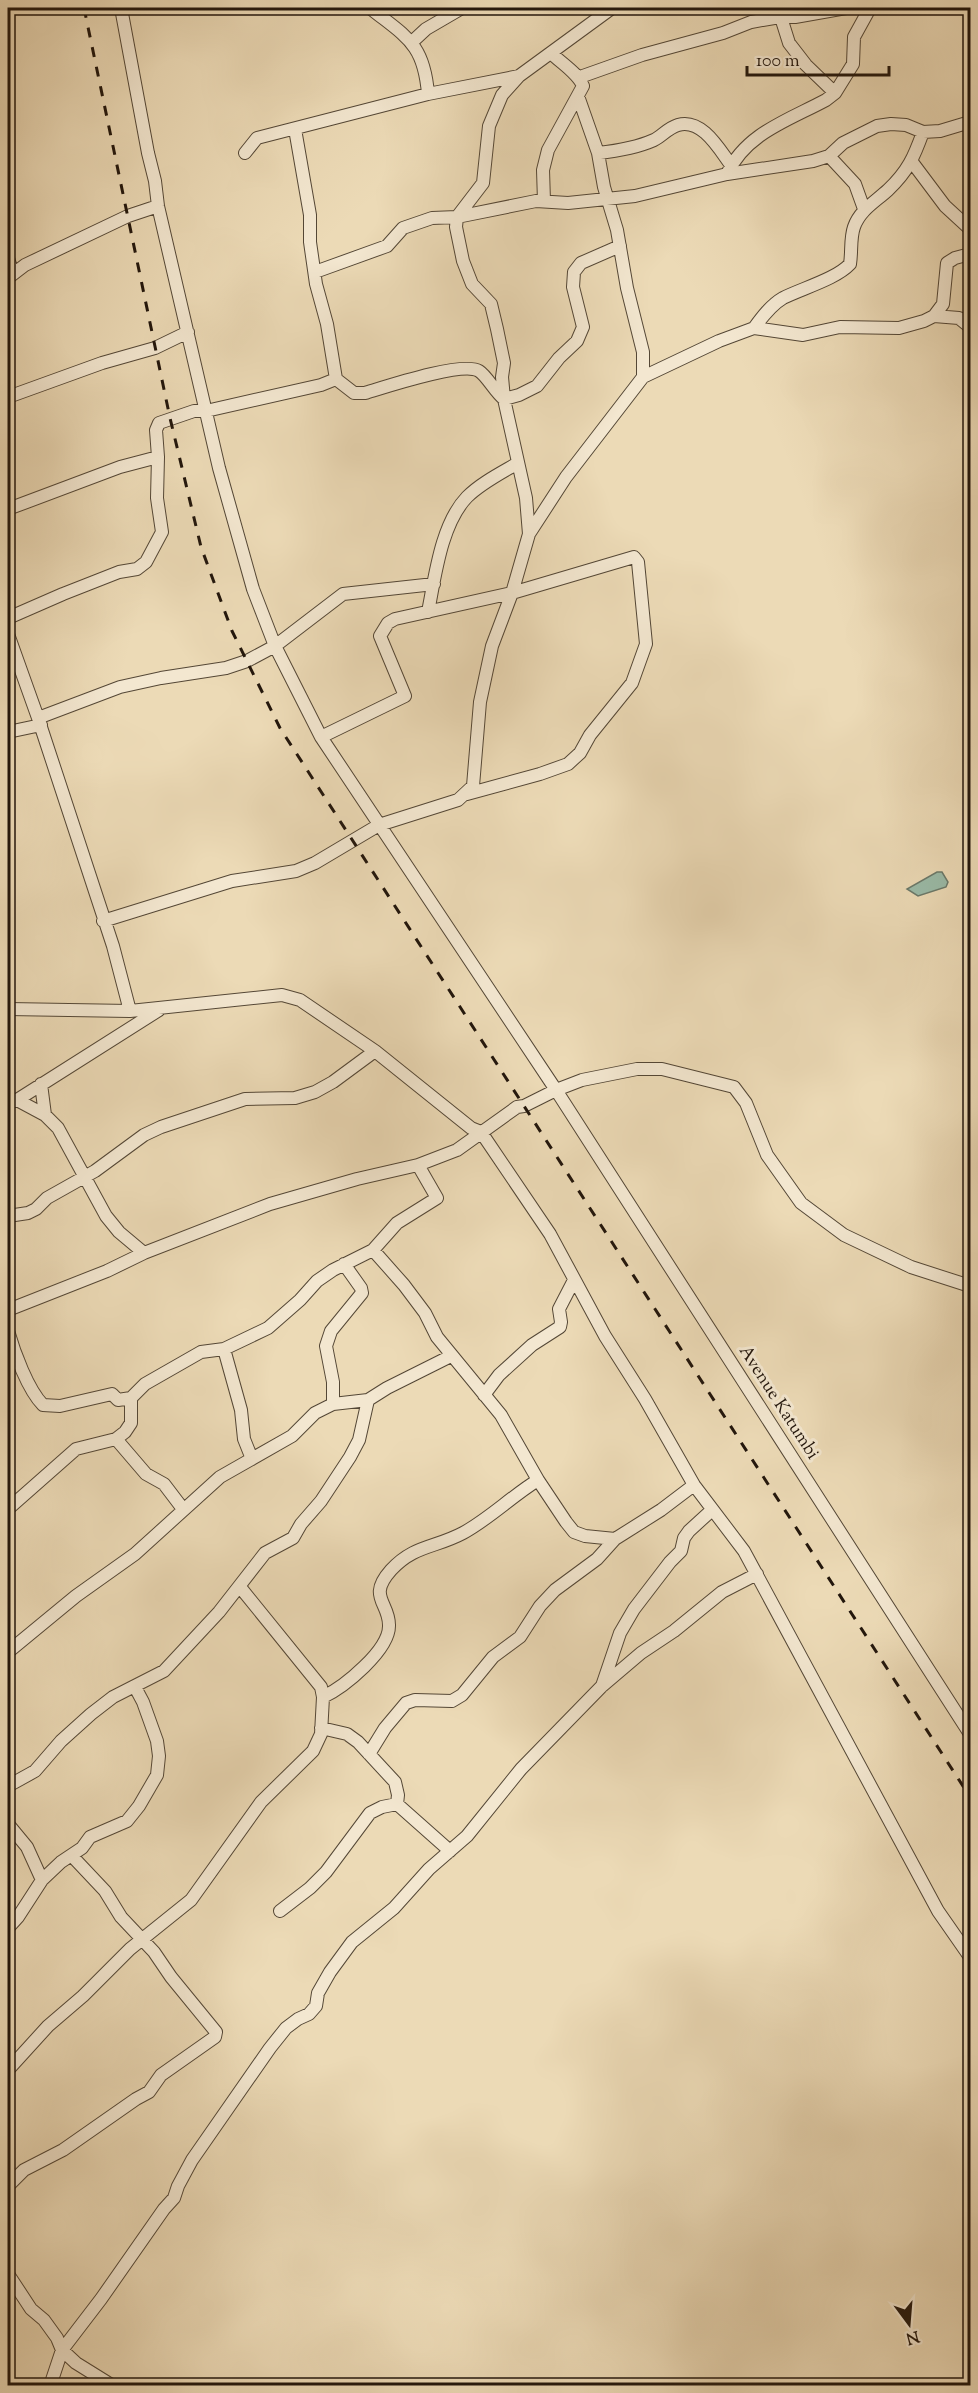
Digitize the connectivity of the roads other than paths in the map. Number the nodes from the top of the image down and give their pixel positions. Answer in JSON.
{"nodes":[{"id":1,"x":121,"y":8,"type":"edge"},
{"id":2,"x":370,"y":8,"type":"edge"},
{"id":3,"x":462,"y":8,"type":"edge"},
{"id":4,"x":612,"y":8,"type":"edge"},
{"id":5,"x":846,"y":8,"type":"edge"},
{"id":6,"x":869,"y":8,"type":"edge"},
{"id":7,"x":779,"y":12,"type":"edge"},
{"id":8,"x":412,"y":42,"type":"junction"},
{"id":9,"x":551,"y":53,"type":"junction"},
{"id":10,"x":519,"y":76,"type":"junction"},
{"id":11,"x":580,"y":86,"type":"junction"},
{"id":12,"x":835,"y":93,"type":"junction"},
{"id":13,"x":428,"y":94,"type":"junction"},
{"id":14,"x":970,"y":122,"type":"edge"},
{"id":15,"x":295,"y":129,"type":"junction"},
{"id":16,"x":923,"y":132,"type":"junction"},
{"id":17,"x":245,"y":153,"type":"dead end"},
{"id":18,"x":598,"y":153,"type":"junction"},
{"id":19,"x":829,"y":156,"type":"junction"},
{"id":20,"x":912,"y":162,"type":"junction"},
{"id":21,"x":729,"y":170,"type":"junction"},
{"id":22,"x":608,"y":199,"type":"junction"},
{"id":23,"x":544,"y":201,"type":"junction"},
{"id":24,"x":158,"y":206,"type":"junction"},
{"id":25,"x":864,"y":209,"type":"junction"},
{"id":26,"x":457,"y":217,"type":"junction"},
{"id":27,"x":970,"y":229,"type":"edge"},
{"id":28,"x":620,"y":246,"type":"junction"},
{"id":29,"x":970,"y":254,"type":"edge"},
{"id":30,"x":8,"y":258,"type":"edge"},
{"id":31,"x":315,"y":272,"type":"junction"},
{"id":32,"x":10,"y":276,"type":"edge"},
{"id":33,"x":934,"y":316,"type":"junction"},
{"id":34,"x":970,"y":327,"type":"edge"},
{"id":35,"x":754,"y":328,"type":"junction"},
{"id":36,"x":188,"y":332,"type":"junction"},
{"id":37,"x":643,"y":377,"type":"junction"},
{"id":38,"x":336,"y":379,"type":"junction"},
{"id":39,"x":8,"y":397,"type":"edge"},
{"id":40,"x":504,"y":399,"type":"junction"},
{"id":41,"x":206,"y":411,"type":"junction"},
{"id":42,"x":158,"y":457,"type":"junction"},
{"id":43,"x":518,"y":463,"type":"junction"},
{"id":44,"x":8,"y":509,"type":"edge"},
{"id":45,"x":529,"y":534,"type":"junction"},
{"id":46,"x":434,"y":584,"type":"junction"},
{"id":47,"x":512,"y":593,"type":"junction"},
{"id":48,"x":428,"y":612,"type":"junction"},
{"id":49,"x":8,"y":618,"type":"edge"},
{"id":50,"x":8,"y":634,"type":"edge"},
{"id":51,"x":275,"y":646,"type":"junction"},
{"id":52,"x":40,"y":722,"type":"junction"},
{"id":53,"x":8,"y":732,"type":"edge"},
{"id":54,"x":321,"y":737,"type":"junction"},
{"id":55,"x":467,"y":794,"type":"junction"},
{"id":56,"x":379,"y":825,"type":"junction"},
{"id":57,"x":103,"y":921,"type":"junction"},
{"id":58,"x":163,"y":1007,"type":"junction"},
{"id":59,"x":8,"y":1009,"type":"edge"},
{"id":60,"x":130,"y":1011,"type":"junction"},
{"id":61,"x":375,"y":1051,"type":"junction"},
{"id":62,"x":41,"y":1084,"type":"junction"},
{"id":63,"x":556,"y":1090,"type":"junction"},
{"id":64,"x":12,"y":1102,"type":"edge"},
{"id":65,"x":45,"y":1115,"type":"junction"},
{"id":66,"x":481,"y":1132,"type":"junction"},
{"id":67,"x":418,"y":1165,"type":"junction"},
{"id":68,"x":85,"y":1176,"type":"junction"},
{"id":69,"x":8,"y":1215,"type":"edge"},
{"id":70,"x":373,"y":1250,"type":"junction"},
{"id":71,"x":144,"y":1253,"type":"junction"},
{"id":72,"x":344,"y":1264,"type":"junction"},
{"id":73,"x":574,"y":1280,"type":"junction"},
{"id":74,"x":970,"y":1286,"type":"edge"},
{"id":75,"x":8,"y":1310,"type":"edge"},
{"id":76,"x":8,"y":1331,"type":"edge"},
{"id":77,"x":224,"y":1348,"type":"junction"},
{"id":78,"x":451,"y":1356,"type":"junction"},
{"id":79,"x":484,"y":1395,"type":"junction"},
{"id":80,"x":131,"y":1398,"type":"junction"},
{"id":81,"x":368,"y":1400,"type":"junction"},
{"id":82,"x":333,"y":1404,"type":"junction"},
{"id":83,"x":116,"y":1439,"type":"junction"},
{"id":84,"x":252,"y":1459,"type":"junction"},
{"id":85,"x":538,"y":1480,"type":"junction"},
{"id":86,"x":694,"y":1485,"type":"junction"},
{"id":87,"x":8,"y":1509,"type":"edge"},
{"id":88,"x":183,"y":1509,"type":"junction"},
{"id":89,"x":712,"y":1510,"type":"junction"},
{"id":90,"x":615,"y":1539,"type":"junction"},
{"id":91,"x":757,"y":1574,"type":"junction"},
{"id":92,"x":240,"y":1587,"type":"junction"},
{"id":93,"x":8,"y":1652,"type":"edge"},
{"id":94,"x":135,"y":1687,"type":"junction"},
{"id":95,"x":601,"y":1687,"type":"junction"},
{"id":96,"x":323,"y":1697,"type":"junction"},
{"id":97,"x":321,"y":1728,"type":"junction"},
{"id":98,"x":970,"y":1734,"type":"edge"},
{"id":99,"x":369,"y":1754,"type":"junction"},
{"id":100,"x":8,"y":1786,"type":"edge"},
{"id":101,"x":397,"y":1804,"type":"junction"},
{"id":102,"x":8,"y":1824,"type":"edge"},
{"id":103,"x":450,"y":1851,"type":"junction"},
{"id":104,"x":72,"y":1856,"type":"junction"},
{"id":105,"x":42,"y":1880,"type":"junction"},
{"id":106,"x":280,"y":1911,"type":"dead end"},
{"id":107,"x":8,"y":1928,"type":"edge"},
{"id":108,"x":142,"y":1940,"type":"junction"},
{"id":109,"x":970,"y":1957,"type":"edge"},
{"id":110,"x":8,"y":2070,"type":"edge"},
{"id":111,"x":8,"y":2186,"type":"edge"},
{"id":112,"x":8,"y":2274,"type":"edge"},
{"id":113,"x":62,"y":2350,"type":"junction"},
{"id":114,"x":50,"y":2385,"type":"edge"},
{"id":115,"x":113,"y":2385,"type":"edge"}],
"edges":[{"from":1,"to":24,"type":"street","name":"Avenue Katumbi"},
{"from":2,"to":8,"type":"street"},
{"from":3,"to":8,"type":"street"},
{"from":4,"to":9,"type":"street"},
{"from":5,"to":7,"type":"street"},
{"from":6,"to":12,"type":"street"},
{"from":7,"to":11,"type":"street"},
{"from":7,"to":12,"type":"street"},
{"from":8,"to":13,"type":"street"},
{"from":9,"to":10,"type":"street"},
{"from":9,"to":11,"type":"street"},
{"from":10,"to":13,"type":"street"},
{"from":10,"to":26,"type":"street"},
{"from":11,"to":18,"type":"street"},
{"from":11,"to":23,"type":"street"},
{"from":12,"to":21,"type":"street"},
{"from":13,"to":15,"type":"street"},
{"from":14,"to":16,"type":"street"},
{"from":15,"to":17,"type":"street"},
{"from":15,"to":31,"type":"street"},
{"from":16,"to":19,"type":"street"},
{"from":16,"to":20,"type":"street"},
{"from":18,"to":21,"type":"street"},
{"from":18,"to":22,"type":"street"},
{"from":19,"to":21,"type":"street"},
{"from":19,"to":25,"type":"street"},
{"from":20,"to":25,"type":"street"},
{"from":20,"to":27,"type":"street"},
{"from":21,"to":22,"type":"street"},
{"from":22,"to":23,"type":"street"},
{"from":22,"to":28,"type":"street"},
{"from":23,"to":26,"type":"street"},
{"from":24,"to":32,"type":"street"},
{"from":24,"to":36,"type":"street","name":"Avenue Katumbi"},
{"from":25,"to":35,"type":"street"},
{"from":26,"to":31,"type":"street"},
{"from":26,"to":40,"type":"street"},
{"from":28,"to":37,"type":"street"},
{"from":28,"to":40,"type":"street"},
{"from":29,"to":33,"type":"street"},
{"from":30,"to":32,"type":"street"},
{"from":31,"to":38,"type":"street"},
{"from":33,"to":34,"type":"street"},
{"from":33,"to":35,"type":"street"},
{"from":35,"to":37,"type":"street"},
{"from":36,"to":39,"type":"street"},
{"from":36,"to":41,"type":"street","name":"Avenue Katumbi"},
{"from":37,"to":45,"type":"street"},
{"from":38,"to":40,"type":"street"},
{"from":38,"to":41,"type":"street"},
{"from":40,"to":43,"type":"street"},
{"from":41,"to":42,"type":"street"},
{"from":41,"to":51,"type":"street","name":"Avenue Katumbi"},
{"from":42,"to":44,"type":"street"},
{"from":42,"to":49,"type":"street"},
{"from":43,"to":45,"type":"street"},
{"from":43,"to":46,"type":"street"},
{"from":45,"to":47,"type":"street"},
{"from":46,"to":48,"type":"street"},
{"from":46,"to":51,"type":"street"},
{"from":47,"to":48,"type":"street"},
{"from":47,"to":55,"type":"street"},
{"from":47,"to":55,"type":"street"},
{"from":48,"to":54,"type":"street"},
{"from":50,"to":52,"type":"street"},
{"from":51,"to":52,"type":"street"},
{"from":51,"to":54,"type":"street","name":"Avenue Katumbi"},
{"from":52,"to":53,"type":"street"},
{"from":52,"to":57,"type":"street"},
{"from":54,"to":56,"type":"street","name":"Avenue Katumbi"},
{"from":55,"to":56,"type":"street"},
{"from":56,"to":57,"type":"street"},
{"from":56,"to":63,"type":"street","name":"Avenue Katumbi"},
{"from":57,"to":60,"type":"street"},
{"from":58,"to":60,"type":"street"},
{"from":58,"to":61,"type":"street"},
{"from":58,"to":62,"type":"street"},
{"from":59,"to":60,"type":"street"},
{"from":61,"to":66,"type":"street"},
{"from":61,"to":68,"type":"street"},
{"from":62,"to":64,"type":"street"},
{"from":62,"to":65,"type":"street"},
{"from":63,"to":66,"type":"street"},
{"from":63,"to":74,"type":"street"},
{"from":63,"to":98,"type":"street","name":"Avenue Katumbi"},
{"from":64,"to":65,"type":"street"},
{"from":65,"to":68,"type":"street"},
{"from":66,"to":67,"type":"street"},
{"from":66,"to":73,"type":"street"},
{"from":67,"to":70,"type":"street"},
{"from":67,"to":71,"type":"street"},
{"from":68,"to":69,"type":"street"},
{"from":68,"to":71,"type":"street"},
{"from":70,"to":72,"type":"street"},
{"from":70,"to":78,"type":"street"},
{"from":71,"to":75,"type":"street"},
{"from":72,"to":77,"type":"street"},
{"from":72,"to":82,"type":"street"},
{"from":73,"to":79,"type":"street"},
{"from":73,"to":86,"type":"street"},
{"from":76,"to":80,"type":"street"},
{"from":77,"to":80,"type":"street"},
{"from":77,"to":84,"type":"street"},
{"from":78,"to":79,"type":"street"},
{"from":78,"to":81,"type":"street"},
{"from":79,"to":85,"type":"street"},
{"from":80,"to":83,"type":"street"},
{"from":81,"to":82,"type":"street"},
{"from":81,"to":92,"type":"street"},
{"from":82,"to":84,"type":"street"},
{"from":83,"to":87,"type":"street"},
{"from":83,"to":88,"type":"street"},
{"from":84,"to":88,"type":"street"},
{"from":85,"to":90,"type":"street"},
{"from":85,"to":96,"type":"street"},
{"from":86,"to":89,"type":"street"},
{"from":86,"to":90,"type":"street"},
{"from":88,"to":93,"type":"street"},
{"from":89,"to":91,"type":"street"},
{"from":89,"to":95,"type":"street"},
{"from":90,"to":99,"type":"street"},
{"from":91,"to":95,"type":"street"},
{"from":91,"to":109,"type":"street"},
{"from":92,"to":94,"type":"street"},
{"from":92,"to":96,"type":"street"},
{"from":94,"to":100,"type":"street"},
{"from":94,"to":104,"type":"street"},
{"from":95,"to":103,"type":"street"},
{"from":96,"to":97,"type":"street"},
{"from":97,"to":99,"type":"street"},
{"from":97,"to":108,"type":"street"},
{"from":99,"to":101,"type":"street"},
{"from":101,"to":103,"type":"street"},
{"from":101,"to":106,"type":"street"},
{"from":102,"to":105,"type":"street"},
{"from":103,"to":113,"type":"street"},
{"from":104,"to":105,"type":"street"},
{"from":104,"to":108,"type":"street"},
{"from":105,"to":107,"type":"street"},
{"from":108,"to":110,"type":"street"},
{"from":108,"to":111,"type":"street"},
{"from":112,"to":113,"type":"street"},
{"from":113,"to":114,"type":"street"},
{"from":113,"to":115,"type":"street"}]}
